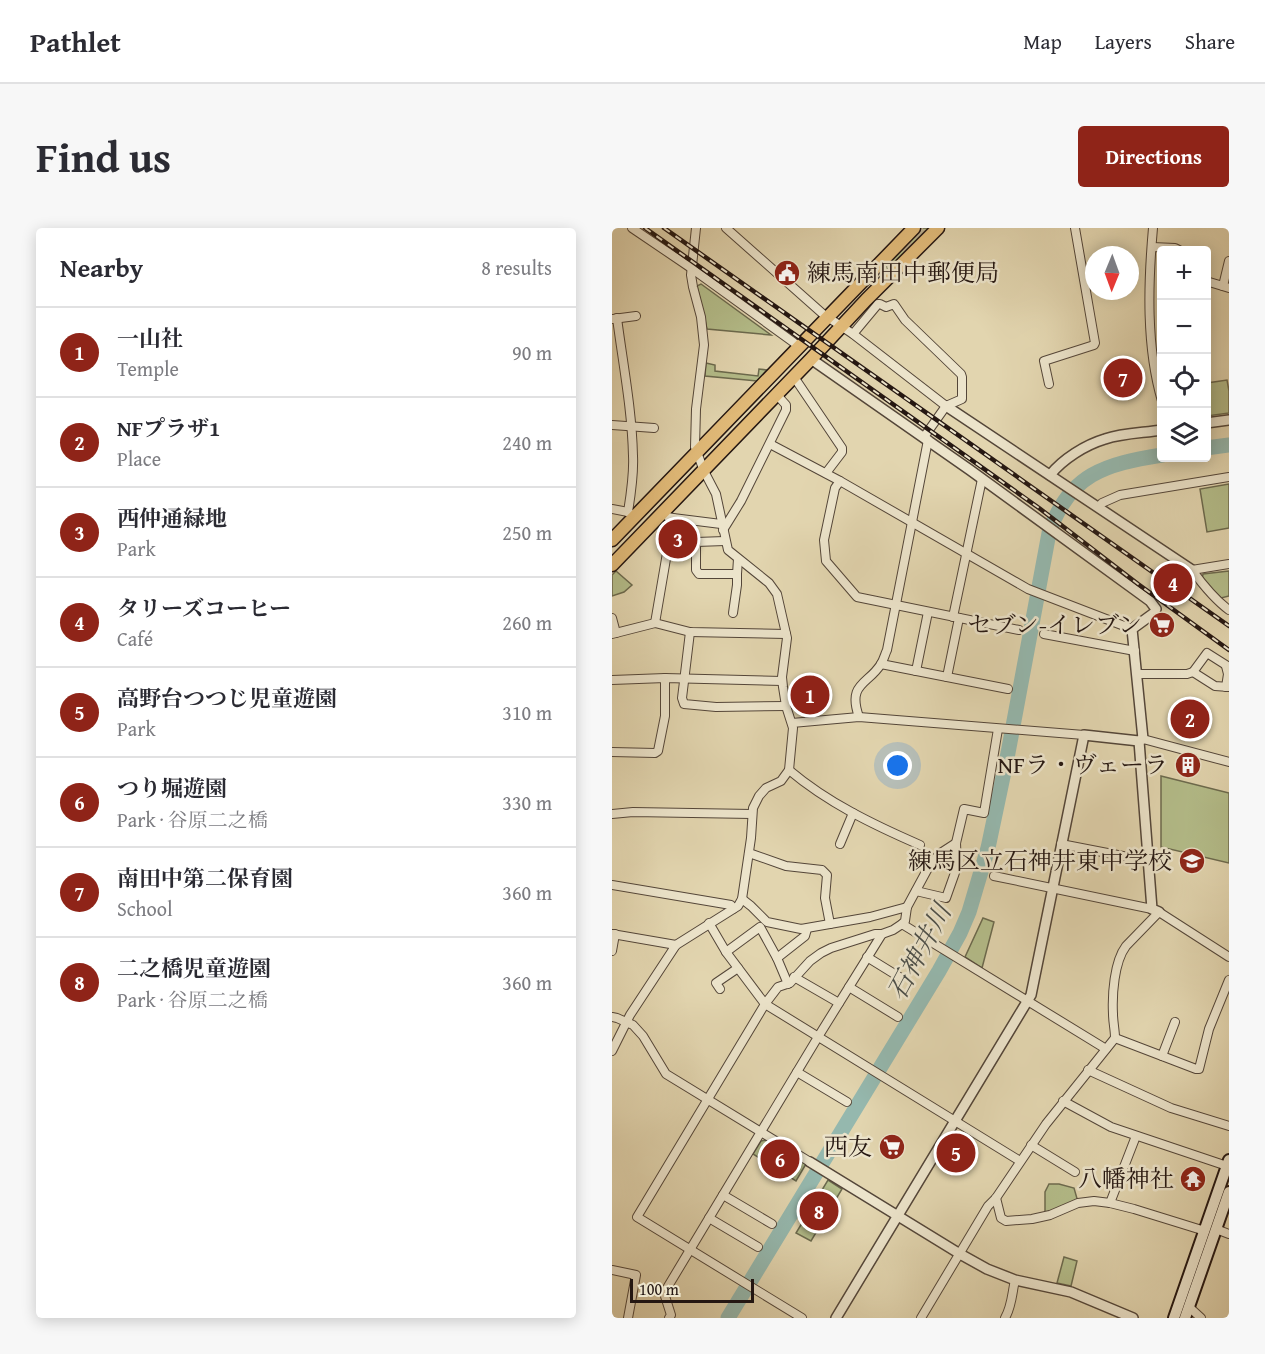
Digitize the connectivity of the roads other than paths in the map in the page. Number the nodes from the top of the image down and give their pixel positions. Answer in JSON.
{"nodes":[{"id":1,"x":632,"y":228,"type":"edge"},
{"id":2,"x":696,"y":228,"type":"edge"},
{"id":3,"x":726,"y":228,"type":"edge"},
{"id":4,"x":914,"y":228,"type":"edge"},
{"id":5,"x":938,"y":228,"type":"edge"},
{"id":6,"x":1075,"y":228,"type":"edge"},
{"id":7,"x":1154,"y":228,"type":"edge"},
{"id":8,"x":1152,"y":247,"type":"junction"},
{"id":9,"x":1157,"y":247,"type":"edge"},
{"id":10,"x":1229,"y":261,"type":"edge"},
{"id":11,"x":691,"y":268,"type":"junction"},
{"id":12,"x":1211,"y":282,"type":"edge"},
{"id":13,"x":1226,"y":287,"type":"edge"},
{"id":14,"x":636,"y":316,"type":"dead end"},
{"id":15,"x":827,"y":317,"type":"junction"},
{"id":16,"x":614,"y":318,"type":"edge"},
{"id":17,"x":847,"y":330,"type":"junction"},
{"id":18,"x":800,"y":347,"type":"junction"},
{"id":19,"x":811,"y":359,"type":"junction"},
{"id":20,"x":794,"y":377,"type":"junction"},
{"id":21,"x":1157,"y":379,"type":"edge"},
{"id":22,"x":1049,"y":384,"type":"dead end"},
{"id":23,"x":777,"y":395,"type":"junction"},
{"id":24,"x":946,"y":406,"type":"junction"},
{"id":25,"x":1229,"y":420,"type":"edge"},
{"id":26,"x":1211,"y":422,"type":"edge"},
{"id":27,"x":612,"y":425,"type":"edge"},
{"id":28,"x":631,"y":427,"type":"junction"},
{"id":29,"x":654,"y":429,"type":"dead end"},
{"id":30,"x":1157,"y":431,"type":"edge"},
{"id":31,"x":926,"y":439,"type":"junction"},
{"id":32,"x":770,"y":444,"type":"junction"},
{"id":33,"x":697,"y":452,"type":"junction"},
{"id":34,"x":704,"y":471,"type":"junction"},
{"id":35,"x":826,"y":473,"type":"junction"},
{"id":36,"x":1050,"y":475,"type":"junction"},
{"id":37,"x":1229,"y":477,"type":"edge"},
{"id":38,"x":982,"y":479,"type":"junction"},
{"id":39,"x":840,"y":481,"type":"junction"},
{"id":40,"x":1098,"y":507,"type":"junction"},
{"id":41,"x":612,"y":510,"type":"edge"},
{"id":42,"x":631,"y":514,"type":"junction"},
{"id":43,"x":668,"y":515,"type":"junction"},
{"id":44,"x":913,"y":522,"type":"junction"},
{"id":45,"x":722,"y":527,"type":"junction"},
{"id":46,"x":612,"y":540,"type":"edge"},
{"id":47,"x":725,"y":541,"type":"junction"},
{"id":48,"x":966,"y":554,"type":"junction"},
{"id":49,"x":738,"y":559,"type":"junction"},
{"id":50,"x":1229,"y":564,"type":"edge"},
{"id":51,"x":612,"y":565,"type":"edge"},
{"id":52,"x":1192,"y":570,"type":"junction"},
{"id":53,"x":737,"y":574,"type":"junction"},
{"id":54,"x":896,"y":605,"type":"junction"},
{"id":55,"x":1229,"y":610,"type":"edge"},
{"id":56,"x":928,"y":612,"type":"junction"},
{"id":57,"x":733,"y":613,"type":"dead end"},
{"id":58,"x":956,"y":617,"type":"junction"},
{"id":59,"x":612,"y":618,"type":"edge"},
{"id":60,"x":655,"y":623,"type":"junction"},
{"id":61,"x":1132,"y":629,"type":"junction"},
{"id":62,"x":1019,"y":630,"type":"dead end"},
{"id":63,"x":690,"y":632,"type":"junction"},
{"id":64,"x":614,"y":634,"type":"edge"},
{"id":65,"x":786,"y":634,"type":"junction"},
{"id":66,"x":1044,"y":634,"type":"dead end"},
{"id":67,"x":1135,"y":651,"type":"junction"},
{"id":68,"x":881,"y":664,"type":"junction"},
{"id":69,"x":1228,"y":667,"type":"edge"},
{"id":70,"x":916,"y":671,"type":"junction"},
{"id":71,"x":1193,"y":672,"type":"junction"},
{"id":72,"x":1137,"y":674,"type":"junction"},
{"id":73,"x":947,"y":677,"type":"junction"},
{"id":74,"x":665,"y":678,"type":"junction"},
{"id":75,"x":684,"y":678,"type":"junction"},
{"id":76,"x":612,"y":680,"type":"edge"},
{"id":77,"x":782,"y":681,"type":"junction"},
{"id":78,"x":1228,"y":687,"type":"edge"},
{"id":79,"x":1008,"y":689,"type":"dead end"},
{"id":80,"x":786,"y":706,"type":"junction"},
{"id":81,"x":859,"y":717,"type":"junction"},
{"id":82,"x":792,"y":723,"type":"junction"},
{"id":83,"x":999,"y":729,"type":"junction"},
{"id":84,"x":1084,"y":735,"type":"junction"},
{"id":85,"x":1141,"y":740,"type":"junction"},
{"id":86,"x":612,"y":752,"type":"edge"},
{"id":87,"x":1229,"y":762,"type":"edge"},
{"id":88,"x":789,"y":770,"type":"junction"},
{"id":89,"x":853,"y":813,"type":"junction"},
{"id":90,"x":612,"y":814,"type":"edge"},
{"id":91,"x":752,"y":814,"type":"junction"},
{"id":92,"x":956,"y":843,"type":"junction"},
{"id":93,"x":840,"y":844,"type":"dead end"},
{"id":94,"x":1061,"y":844,"type":"junction"},
{"id":95,"x":920,"y":846,"type":"dead end"},
{"id":96,"x":749,"y":853,"type":"junction"},
{"id":97,"x":1148,"y":854,"type":"junction"},
{"id":98,"x":994,"y":876,"type":"dead end"},
{"id":99,"x":612,"y":885,"type":"edge"},
{"id":100,"x":1052,"y":888,"type":"junction"},
{"id":101,"x":916,"y":891,"type":"junction"},
{"id":102,"x":742,"y":900,"type":"junction"},
{"id":103,"x":907,"y":907,"type":"junction"},
{"id":104,"x":733,"y":909,"type":"junction"},
{"id":105,"x":1156,"y":911,"type":"junction"},
{"id":106,"x":709,"y":923,"type":"junction"},
{"id":107,"x":830,"y":924,"type":"junction"},
{"id":108,"x":902,"y":924,"type":"junction"},
{"id":109,"x":807,"y":929,"type":"junction"},
{"id":110,"x":613,"y":934,"type":"edge"},
{"id":111,"x":882,"y":934,"type":"junction"},
{"id":112,"x":676,"y":945,"type":"junction"},
{"id":113,"x":612,"y":951,"type":"edge"},
{"id":114,"x":726,"y":952,"type":"junction"},
{"id":115,"x":867,"y":957,"type":"junction"},
{"id":116,"x":1229,"y":957,"type":"edge"},
{"id":117,"x":777,"y":958,"type":"junction"},
{"id":118,"x":738,"y":968,"type":"junction"},
{"id":119,"x":901,"y":978,"type":"dead end"},
{"id":120,"x":1229,"y":980,"type":"edge"},
{"id":121,"x":791,"y":981,"type":"junction"},
{"id":122,"x":849,"y":987,"type":"junction"},
{"id":123,"x":720,"y":989,"type":"dead end"},
{"id":124,"x":1028,"y":1002,"type":"junction"},
{"id":125,"x":839,"y":1003,"type":"junction"},
{"id":126,"x":765,"y":1004,"type":"junction"},
{"id":127,"x":612,"y":1017,"type":"edge"},
{"id":128,"x":898,"y":1017,"type":"dead end"},
{"id":129,"x":626,"y":1022,"type":"junction"},
{"id":130,"x":1175,"y":1022,"type":"dead end"},
{"id":131,"x":818,"y":1037,"type":"junction"},
{"id":132,"x":1115,"y":1038,"type":"junction"},
{"id":133,"x":1106,"y":1049,"type":"junction"},
{"id":134,"x":612,"y":1051,"type":"edge"},
{"id":135,"x":1162,"y":1056,"type":"junction"},
{"id":136,"x":1088,"y":1070,"type":"junction"},
{"id":137,"x":797,"y":1072,"type":"junction"},
{"id":138,"x":708,"y":1100,"type":"junction"},
{"id":139,"x":1063,"y":1101,"type":"junction"},
{"id":140,"x":847,"y":1102,"type":"dead end"},
{"id":141,"x":956,"y":1121,"type":"junction"},
{"id":142,"x":1229,"y":1126,"type":"edge"},
{"id":143,"x":761,"y":1132,"type":"junction"},
{"id":144,"x":1136,"y":1136,"type":"junction"},
{"id":145,"x":1031,"y":1145,"type":"junction"},
{"id":146,"x":1020,"y":1161,"type":"junction"},
{"id":147,"x":811,"y":1163,"type":"joint"},
{"id":148,"x":1228,"y":1163,"type":"edge"},
{"id":149,"x":1075,"y":1172,"type":"dead end"},
{"id":150,"x":1229,"y":1192,"type":"edge"},
{"id":151,"x":723,"y":1195,"type":"junction"},
{"id":152,"x":996,"y":1198,"type":"junction"},
{"id":153,"x":1110,"y":1203,"type":"junction"},
{"id":154,"x":898,"y":1216,"type":"junction"},
{"id":155,"x":709,"y":1218,"type":"junction"},
{"id":156,"x":772,"y":1224,"type":"dead end"},
{"id":157,"x":1211,"y":1230,"type":"junction"},
{"id":158,"x":1229,"y":1234,"type":"edge"},
{"id":159,"x":758,"y":1247,"type":"dead end"},
{"id":160,"x":690,"y":1250,"type":"junction"},
{"id":161,"x":960,"y":1254,"type":"junction"},
{"id":162,"x":612,"y":1270,"type":"edge"},
{"id":163,"x":1015,"y":1280,"type":"junction"},
{"id":164,"x":1187,"y":1313,"type":"edge"},
{"id":165,"x":628,"y":1318,"type":"edge"},
{"id":166,"x":669,"y":1318,"type":"edge"},
{"id":167,"x":802,"y":1318,"type":"edge"},
{"id":168,"x":836,"y":1318,"type":"edge"},
{"id":169,"x":921,"y":1318,"type":"edge"},
{"id":170,"x":1005,"y":1318,"type":"edge"},
{"id":171,"x":1133,"y":1318,"type":"edge"},
{"id":172,"x":1174,"y":1318,"type":"edge"},
{"id":173,"x":1201,"y":1318,"type":"edge"}],
"edges":[{"from":1,"to":11,"type":"street"},
{"from":2,"to":11,"type":"street"},
{"from":3,"to":15,"type":"street"},
{"from":4,"to":15,"type":"main road"},
{"from":5,"to":17,"type":"main road"},
{"from":6,"to":22,"type":"street"},
{"from":7,"to":8,"type":"street"},
{"from":8,"to":9,"type":"street"},
{"from":8,"to":21,"type":"street"},
{"from":10,"to":13,"type":"street"},
{"from":11,"to":18,"type":"street"},
{"from":11,"to":33,"type":"street"},
{"from":12,"to":13,"type":"street"},
{"from":14,"to":16,"type":"street"},
{"from":15,"to":17,"type":"street"},
{"from":15,"to":18,"type":"main road"},
{"from":16,"to":28,"type":"street"},
{"from":17,"to":19,"type":"main road"},
{"from":17,"to":24,"type":"street"},
{"from":17,"to":24,"type":"street"},
{"from":18,"to":33,"type":"main road"},
{"from":19,"to":20,"type":"main road"},
{"from":19,"to":31,"type":"street"},
{"from":20,"to":23,"type":"main road"},
{"from":20,"to":35,"type":"street"},
{"from":23,"to":32,"type":"street"},
{"from":23,"to":34,"type":"main road"},
{"from":24,"to":31,"type":"street"},
{"from":24,"to":36,"type":"street"},
{"from":25,"to":26,"type":"street"},
{"from":27,"to":28,"type":"street"},
{"from":28,"to":29,"type":"street"},
{"from":28,"to":42,"type":"street"},
{"from":30,"to":36,"type":"street"},
{"from":31,"to":38,"type":"street"},
{"from":31,"to":44,"type":"street"},
{"from":32,"to":35,"type":"street"},
{"from":32,"to":45,"type":"street"},
{"from":33,"to":34,"type":"street"},
{"from":33,"to":42,"type":"main road"},
{"from":34,"to":43,"type":"main road"},
{"from":34,"to":45,"type":"street"},
{"from":35,"to":39,"type":"street"},
{"from":36,"to":40,"type":"street"},
{"from":37,"to":40,"type":"street"},
{"from":38,"to":48,"type":"street"},
{"from":38,"to":61,"type":"street"},
{"from":39,"to":44,"type":"street"},
{"from":39,"to":54,"type":"street"},
{"from":40,"to":52,"type":"street"},
{"from":41,"to":42,"type":"street"},
{"from":42,"to":46,"type":"main road"},
{"from":43,"to":45,"type":"street"},
{"from":43,"to":51,"type":"main road"},
{"from":43,"to":60,"type":"street"},
{"from":44,"to":48,"type":"street"},
{"from":44,"to":54,"type":"street"},
{"from":45,"to":47,"type":"street"},
{"from":47,"to":49,"type":"street"},
{"from":47,"to":53,"type":"street"},
{"from":48,"to":58,"type":"street"},
{"from":48,"to":61,"type":"street"},
{"from":49,"to":53,"type":"street"},
{"from":49,"to":65,"type":"street"},
{"from":50,"to":52,"type":"street"},
{"from":52,"to":55,"type":"street"},
{"from":53,"to":57,"type":"street"},
{"from":54,"to":56,"type":"street"},
{"from":54,"to":68,"type":"street"},
{"from":56,"to":58,"type":"street"},
{"from":56,"to":70,"type":"street"},
{"from":58,"to":62,"type":"street"},
{"from":58,"to":73,"type":"street"},
{"from":59,"to":64,"type":"street"},
{"from":60,"to":63,"type":"street"},
{"from":60,"to":64,"type":"street"},
{"from":61,"to":67,"type":"street"},
{"from":63,"to":65,"type":"street"},
{"from":63,"to":75,"type":"street"},
{"from":65,"to":77,"type":"street"},
{"from":66,"to":67,"type":"street"},
{"from":67,"to":72,"type":"street"},
{"from":68,"to":70,"type":"street"},
{"from":68,"to":81,"type":"street"},
{"from":69,"to":71,"type":"street"},
{"from":69,"to":78,"type":"street"},
{"from":70,"to":73,"type":"street"},
{"from":71,"to":72,"type":"street"},
{"from":71,"to":78,"type":"street"},
{"from":72,"to":85,"type":"street"},
{"from":73,"to":79,"type":"street"},
{"from":74,"to":75,"type":"street"},
{"from":74,"to":76,"type":"street"},
{"from":74,"to":86,"type":"street"},
{"from":75,"to":77,"type":"street"},
{"from":75,"to":80,"type":"street"},
{"from":77,"to":80,"type":"street"},
{"from":80,"to":82,"type":"street"},
{"from":81,"to":82,"type":"street"},
{"from":81,"to":83,"type":"street"},
{"from":82,"to":88,"type":"street"},
{"from":83,"to":84,"type":"street"},
{"from":83,"to":92,"type":"street"},
{"from":84,"to":85,"type":"street"},
{"from":84,"to":94,"type":"street"},
{"from":85,"to":87,"type":"street"},
{"from":85,"to":97,"type":"street"},
{"from":88,"to":89,"type":"street"},
{"from":88,"to":91,"type":"street"},
{"from":89,"to":93,"type":"street"},
{"from":89,"to":95,"type":"street"},
{"from":90,"to":91,"type":"street"},
{"from":91,"to":96,"type":"street"},
{"from":92,"to":101,"type":"street"},
{"from":92,"to":101,"type":"street"},
{"from":94,"to":97,"type":"street"},
{"from":94,"to":100,"type":"street"},
{"from":96,"to":102,"type":"street"},
{"from":96,"to":107,"type":"street"},
{"from":97,"to":105,"type":"street"},
{"from":98,"to":100,"type":"street"},
{"from":99,"to":104,"type":"street"},
{"from":100,"to":105,"type":"street"},
{"from":100,"to":124,"type":"street"},
{"from":101,"to":103,"type":"street"},
{"from":102,"to":104,"type":"street"},
{"from":102,"to":109,"type":"street"},
{"from":103,"to":107,"type":"street"},
{"from":103,"to":108,"type":"street"},
{"from":104,"to":106,"type":"street"},
{"from":105,"to":116,"type":"street"},
{"from":105,"to":132,"type":"street"},
{"from":106,"to":112,"type":"street"},
{"from":106,"to":114,"type":"street"},
{"from":107,"to":109,"type":"street"},
{"from":108,"to":111,"type":"street"},
{"from":108,"to":124,"type":"street"},
{"from":109,"to":117,"type":"street"},
{"from":110,"to":112,"type":"street"},
{"from":110,"to":113,"type":"street"},
{"from":111,"to":115,"type":"street"},
{"from":111,"to":121,"type":"street"},
{"from":112,"to":129,"type":"street"},
{"from":114,"to":117,"type":"street"},
{"from":114,"to":118,"type":"street"},
{"from":115,"to":119,"type":"street"},
{"from":115,"to":122,"type":"street"},
{"from":117,"to":121,"type":"street"},
{"from":118,"to":123,"type":"street"},
{"from":118,"to":126,"type":"street"},
{"from":120,"to":135,"type":"street"},
{"from":121,"to":125,"type":"street"},
{"from":121,"to":126,"type":"street"},
{"from":122,"to":125,"type":"street"},
{"from":122,"to":128,"type":"street"},
{"from":124,"to":133,"type":"street"},
{"from":124,"to":141,"type":"street"},
{"from":125,"to":131,"type":"street"},
{"from":126,"to":131,"type":"street"},
{"from":126,"to":138,"type":"street"},
{"from":127,"to":129,"type":"street"},
{"from":129,"to":134,"type":"street"},
{"from":129,"to":138,"type":"street"},
{"from":130,"to":135,"type":"street"},
{"from":131,"to":137,"type":"street"},
{"from":131,"to":141,"type":"street"},
{"from":132,"to":133,"type":"street"},
{"from":132,"to":135,"type":"street"},
{"from":133,"to":136,"type":"street"},
{"from":136,"to":139,"type":"street"},
{"from":136,"to":142,"type":"street"},
{"from":137,"to":140,"type":"street"},
{"from":137,"to":143,"type":"street"},
{"from":138,"to":143,"type":"street"},
{"from":138,"to":160,"type":"street"},
{"from":139,"to":144,"type":"street"},
{"from":139,"to":145,"type":"street"},
{"from":141,"to":146,"type":"street"},
{"from":141,"to":154,"type":"street"},
{"from":143,"to":147,"type":"street"},
{"from":143,"to":151,"type":"street"},
{"from":144,"to":148,"type":"street"},
{"from":144,"to":153,"type":"street"},
{"from":145,"to":146,"type":"street"},
{"from":145,"to":149,"type":"street"},
{"from":146,"to":152,"type":"street"},
{"from":147,"to":154,"type":"street"},
{"from":148,"to":157,"type":"main road"},
{"from":150,"to":157,"type":"main road"},
{"from":151,"to":155,"type":"street"},
{"from":151,"to":156,"type":"street"},
{"from":152,"to":153,"type":"street"},
{"from":152,"to":161,"type":"street"},
{"from":153,"to":157,"type":"street"},
{"from":154,"to":161,"type":"street"},
{"from":154,"to":168,"type":"street"},
{"from":155,"to":159,"type":"street"},
{"from":155,"to":160,"type":"street"},
{"from":157,"to":158,"type":"street"},
{"from":157,"to":164,"type":"main road"},
{"from":157,"to":172,"type":"main road"},
{"from":160,"to":166,"type":"street"},
{"from":160,"to":167,"type":"street"},
{"from":161,"to":163,"type":"street"},
{"from":161,"to":169,"type":"street"},
{"from":162,"to":165,"type":"street"},
{"from":163,"to":170,"type":"street"},
{"from":163,"to":171,"type":"street"},
{"from":164,"to":173,"type":"street"}]}
